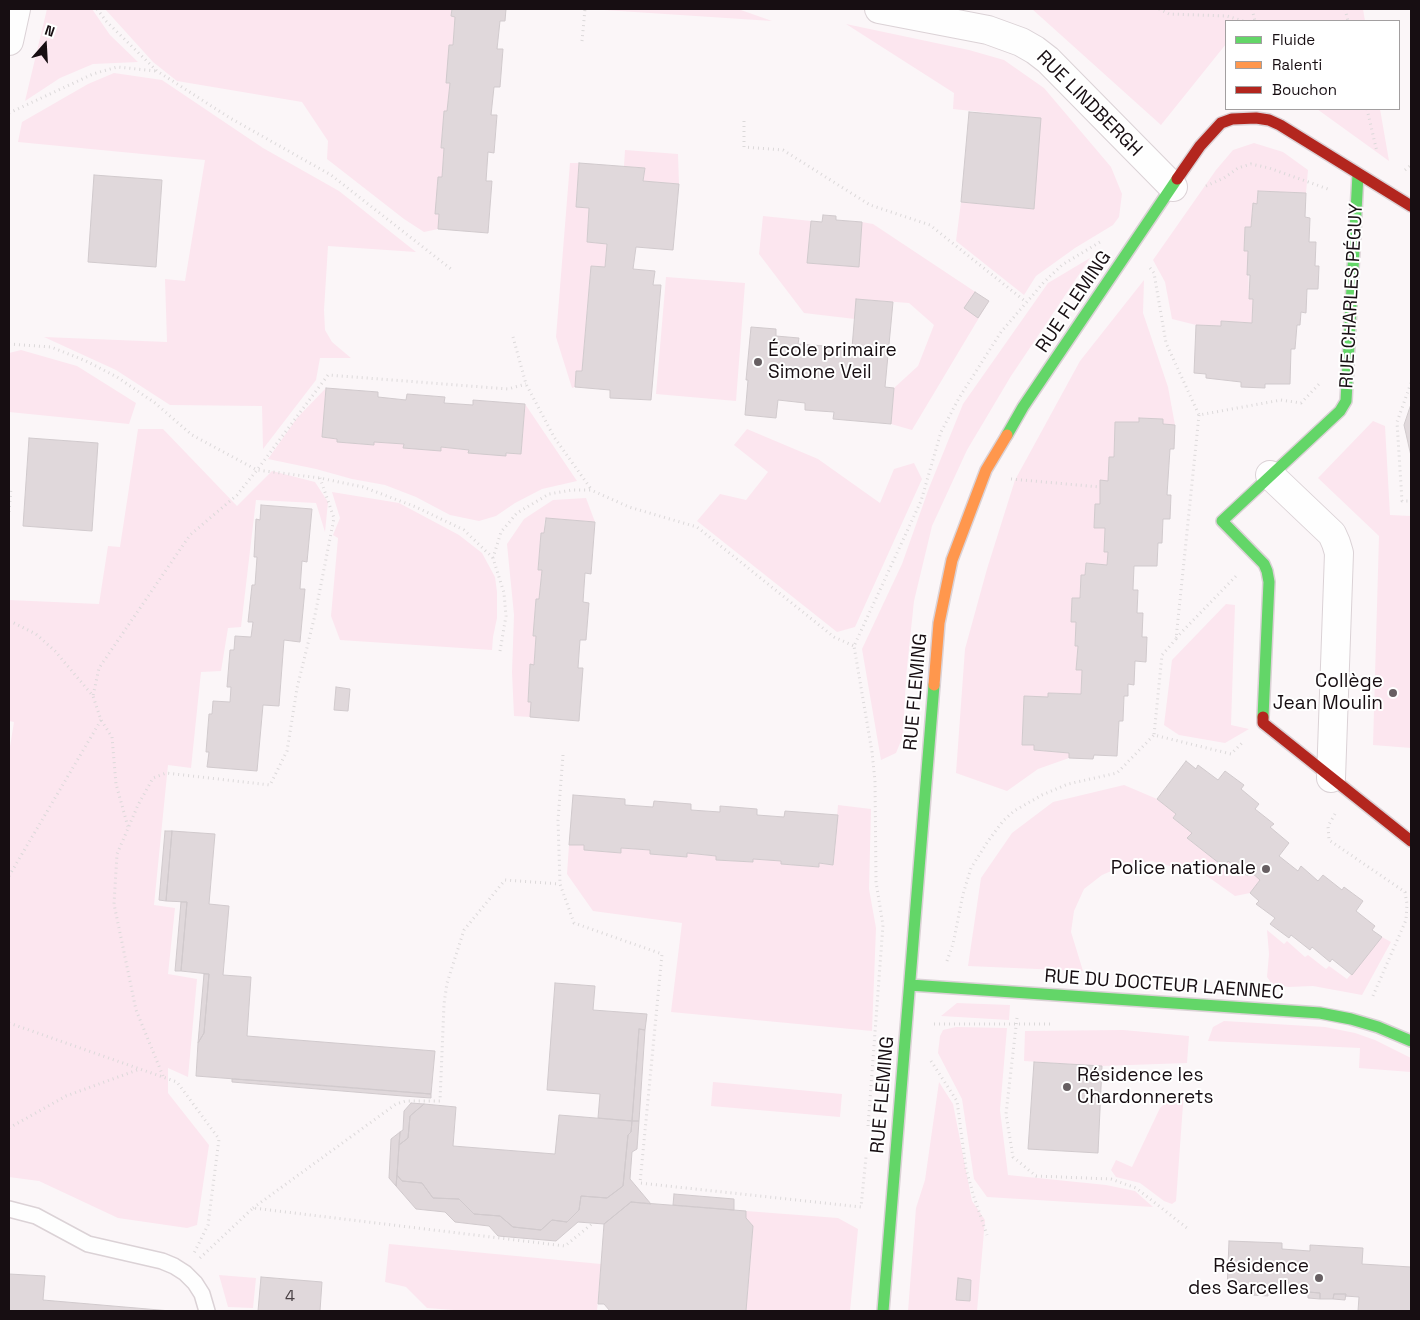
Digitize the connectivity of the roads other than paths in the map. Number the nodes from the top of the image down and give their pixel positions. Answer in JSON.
{"nodes":[{"id":1,"x":16,"y":9,"type":"edge"},
{"id":2,"x":879,"y":9,"type":"edge"},
{"id":3,"x":9,"y":40,"type":"edge"},
{"id":4,"x":1358,"y":174,"type":"junction"},
{"id":5,"x":1172,"y":187,"type":"junction"},
{"id":6,"x":1411,"y":206,"type":"edge"},
{"id":7,"x":1270,"y":475,"type":"junction"},
{"id":8,"x":1340,"y":786,"type":"junction"},
{"id":9,"x":1411,"y":841,"type":"edge"},
{"id":10,"x":910,"y":985,"type":"junction"},
{"id":11,"x":1411,"y":1041,"type":"edge"},
{"id":12,"x":9,"y":1209,"type":"edge"},
{"id":13,"x":207,"y":1311,"type":"edge"},
{"id":14,"x":883,"y":1311,"type":"edge"}],
"edges":[{"from":1,"to":3,"type":"street"},
{"from":2,"to":5,"type":"street","name":"RUE LINDBERGH"},
{"from":4,"to":5,"type":"street","name":"RUE FLEMING"},
{"from":4,"to":6,"type":"street","name":"RUE FLEMING"},
{"from":4,"to":7,"type":"street","name":"RUE CHARLES PÉGUY"},
{"from":5,"to":10,"type":"street","name":"RUE FLEMING"},
{"from":7,"to":8,"type":"street"},
{"from":7,"to":8,"type":"street","name":"RUE CHARLES PÉGUY"},
{"from":8,"to":9,"type":"street"},
{"from":10,"to":11,"type":"street","name":"RUE DU DOCTEUR LAENNEC"},
{"from":10,"to":14,"type":"street","name":"RUE FLEMING"},
{"from":12,"to":13,"type":"lane"}]}
